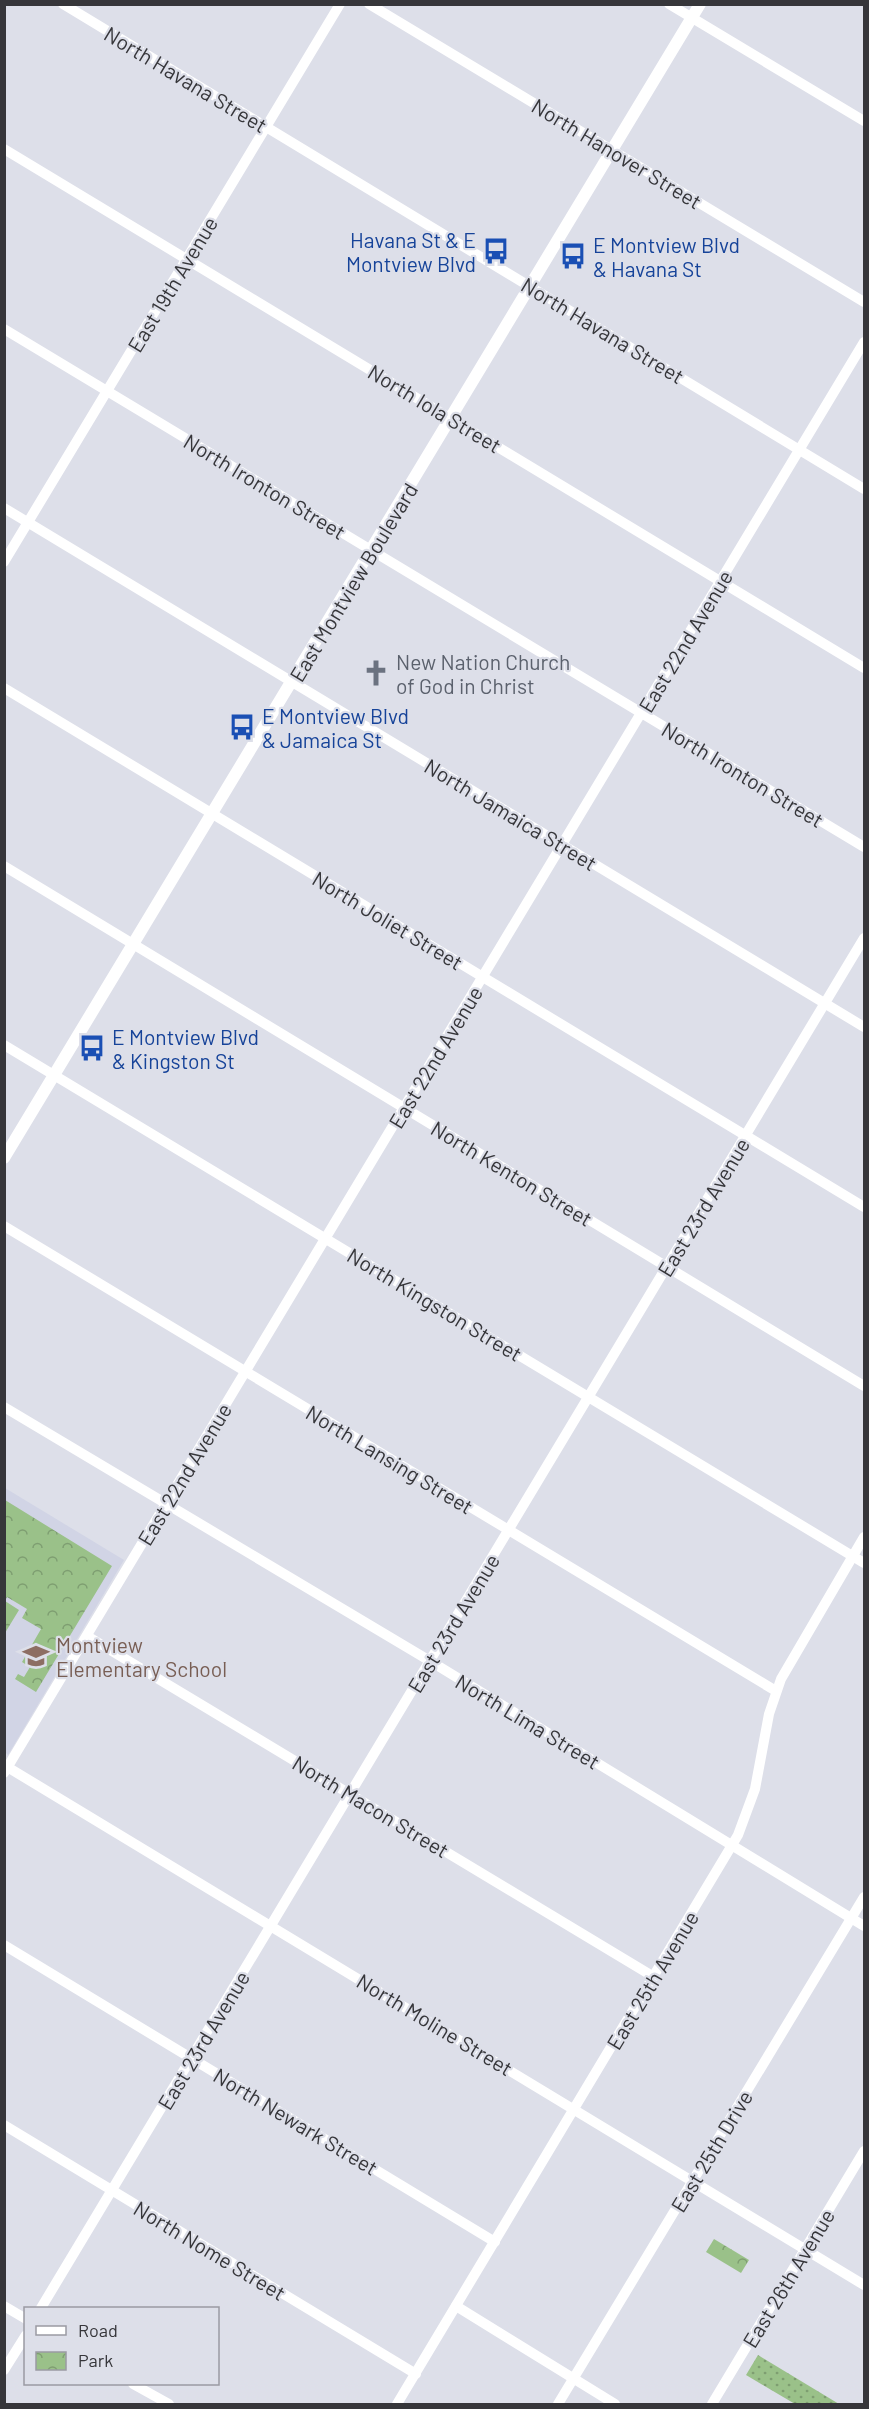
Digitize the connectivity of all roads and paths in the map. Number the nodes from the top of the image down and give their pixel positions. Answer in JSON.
{"nodes":[{"id":1,"x":63,"y":4,"type":"edge"},
{"id":2,"x":340,"y":4,"type":"edge"},
{"id":3,"x":369,"y":4,"type":"edge"},
{"id":4,"x":669,"y":4,"type":"edge"},
{"id":5,"x":700,"y":4,"type":"edge"},
{"id":6,"x":692,"y":18,"type":"junction"},
{"id":7,"x":864,"y":121,"type":"edge"},
{"id":8,"x":266,"y":127,"type":"junction"},
{"id":9,"x":4,"y":149,"type":"edge"},
{"id":10,"x":613,"y":150,"type":"junction"},
{"id":11,"x":187,"y":259,"type":"junction"},
{"id":12,"x":531,"y":287,"type":"junction"},
{"id":13,"x":864,"y":302,"type":"edge"},
{"id":14,"x":4,"y":329,"type":"edge"},
{"id":15,"x":864,"y":342,"type":"edge"},
{"id":16,"x":108,"y":391,"type":"junction"},
{"id":17,"x":452,"y":419,"type":"junction"},
{"id":18,"x":800,"y":449,"type":"junction"},
{"id":19,"x":864,"y":489,"type":"edge"},
{"id":20,"x":4,"y":508,"type":"edge"},
{"id":21,"x":28,"y":522,"type":"junction"},
{"id":22,"x":372,"y":550,"type":"junction"},
{"id":23,"x":4,"y":562,"type":"edge"},
{"id":24,"x":720,"y":582,"type":"junction"},
{"id":25,"x":864,"y":669,"type":"edge"},
{"id":26,"x":292,"y":681,"type":"junction"},
{"id":27,"x":4,"y":688,"type":"edge"},
{"id":28,"x":642,"y":712,"type":"junction"},
{"id":29,"x":212,"y":814,"type":"junction"},
{"id":30,"x":562,"y":845,"type":"junction"},
{"id":31,"x":864,"y":847,"type":"edge"},
{"id":32,"x":4,"y":866,"type":"edge"},
{"id":33,"x":864,"y":938,"type":"edge"},
{"id":34,"x":133,"y":944,"type":"junction"},
{"id":35,"x":483,"y":977,"type":"junction"},
{"id":36,"x":825,"y":1004,"type":"junction"},
{"id":37,"x":864,"y":1028,"type":"edge"},
{"id":38,"x":4,"y":1045,"type":"edge"},
{"id":39,"x":55,"y":1076,"type":"junction"},
{"id":40,"x":404,"y":1108,"type":"junction"},
{"id":41,"x":746,"y":1136,"type":"junction"},
{"id":42,"x":4,"y":1158,"type":"edge"},
{"id":43,"x":864,"y":1207,"type":"edge"},
{"id":44,"x":4,"y":1226,"type":"edge"},
{"id":45,"x":325,"y":1239,"type":"junction"},
{"id":46,"x":667,"y":1267,"type":"junction"},
{"id":47,"x":246,"y":1371,"type":"junction"},
{"id":48,"x":864,"y":1386,"type":"edge"},
{"id":49,"x":589,"y":1397,"type":"junction"},
{"id":50,"x":4,"y":1407,"type":"edge"},
{"id":51,"x":165,"y":1505,"type":"junction"},
{"id":52,"x":509,"y":1531,"type":"junction"},
{"id":53,"x":864,"y":1537,"type":"edge"},
{"id":54,"x":853,"y":1556,"type":"junction"},
{"id":55,"x":864,"y":1563,"type":"edge"},
{"id":56,"x":87,"y":1636,"type":"junction"},
{"id":57,"x":430,"y":1661,"type":"junction"},
{"id":58,"x":776,"y":1691,"type":"junction"},
{"id":59,"x":6,"y":1768,"type":"edge"},
{"id":60,"x":351,"y":1794,"type":"junction"},
{"id":61,"x":733,"y":1845,"type":"junction"},
{"id":62,"x":864,"y":1897,"type":"edge"},
{"id":63,"x":852,"y":1918,"type":"junction"},
{"id":64,"x":272,"y":1925,"type":"junction"},
{"id":65,"x":864,"y":1926,"type":"edge"},
{"id":66,"x":4,"y":1945,"type":"edge"},
{"id":67,"x":654,"y":1977,"type":"junction"},
{"id":68,"x":192,"y":2058,"type":"junction"},
{"id":69,"x":575,"y":2109,"type":"junction"},
{"id":70,"x":4,"y":2125,"type":"edge"},
{"id":71,"x":864,"y":2151,"type":"edge"},
{"id":72,"x":694,"y":2180,"type":"junction"},
{"id":73,"x":112,"y":2191,"type":"junction"},
{"id":74,"x":495,"y":2242,"type":"junction"},
{"id":75,"x":806,"y":2249,"type":"junction"},
{"id":76,"x":864,"y":2285,"type":"edge"},
{"id":77,"x":4,"y":2306,"type":"edge"},
{"id":78,"x":456,"y":2306,"type":"junction"},
{"id":79,"x":42,"y":2307,"type":"edge"},
{"id":80,"x":24,"y":2318,"type":"edge"},
{"id":81,"x":24,"y":2338,"type":"edge"},
{"id":82,"x":4,"y":2370,"type":"edge"},
{"id":83,"x":416,"y":2374,"type":"junction"},
{"id":84,"x":573,"y":2379,"type":"junction"},
{"id":85,"x":135,"y":2385,"type":"edge"},
{"id":86,"x":169,"y":2404,"type":"edge"},
{"id":87,"x":397,"y":2404,"type":"edge"},
{"id":88,"x":558,"y":2404,"type":"edge"},
{"id":89,"x":615,"y":2404,"type":"edge"},
{"id":90,"x":712,"y":2404,"type":"edge"}],
"edges":[{"from":1,"to":8,"type":"street","name":"North Havana Street"},
{"from":2,"to":8,"type":"street","name":"East 19th Avenue"},
{"from":3,"to":10,"type":"street","name":"North Hanover Street"},
{"from":4,"to":6,"type":"street"},
{"from":5,"to":6,"type":"main road","name":"East Montview Boulevard"},
{"from":6,"to":7,"type":"street"},
{"from":6,"to":10,"type":"main road","name":"East Montview Boulevard"},
{"from":8,"to":11,"type":"street","name":"East 19th Avenue"},
{"from":8,"to":12,"type":"street","name":"North Havana Street"},
{"from":9,"to":11,"type":"street","name":"North Iola Street"},
{"from":10,"to":12,"type":"main road","name":"East Montview Boulevard"},
{"from":10,"to":13,"type":"street","name":"North Hanover Street"},
{"from":11,"to":16,"type":"street","name":"East 19th Avenue"},
{"from":11,"to":17,"type":"street","name":"North Iola Street"},
{"from":12,"to":17,"type":"main road","name":"East Montview Boulevard"},
{"from":12,"to":18,"type":"street","name":"North Havana Street"},
{"from":14,"to":16,"type":"street","name":"North Ironton Street"},
{"from":15,"to":18,"type":"street","name":"East 22nd Avenue"},
{"from":16,"to":21,"type":"street","name":"East 19th Avenue"},
{"from":16,"to":22,"type":"street","name":"North Ironton Street"},
{"from":17,"to":22,"type":"main road","name":"East Montview Boulevard"},
{"from":17,"to":24,"type":"street","name":"North Iola Street"},
{"from":18,"to":19,"type":"street","name":"North Havana Street"},
{"from":18,"to":24,"type":"street","name":"East 22nd Avenue"},
{"from":20,"to":21,"type":"street","name":"North Jamaica Street"},
{"from":21,"to":23,"type":"street","name":"East 19th Avenue"},
{"from":21,"to":26,"type":"street","name":"North Jamaica Street"},
{"from":22,"to":26,"type":"main road","name":"East Montview Boulevard"},
{"from":22,"to":28,"type":"street","name":"North Ironton Street"},
{"from":24,"to":25,"type":"street","name":"North Iola Street"},
{"from":24,"to":28,"type":"street","name":"East 22nd Avenue"},
{"from":26,"to":29,"type":"main road","name":"East Montview Boulevard"},
{"from":26,"to":30,"type":"street","name":"North Jamaica Street"},
{"from":27,"to":29,"type":"street","name":"North Joliet Street"},
{"from":28,"to":30,"type":"street","name":"East 22nd Avenue"},
{"from":28,"to":31,"type":"street","name":"North Ironton Street"},
{"from":29,"to":34,"type":"main road","name":"East Montview Boulevard"},
{"from":29,"to":35,"type":"street","name":"North Joliet Street"},
{"from":30,"to":35,"type":"street","name":"East 22nd Avenue"},
{"from":30,"to":36,"type":"street","name":"North Jamaica Street"},
{"from":32,"to":34,"type":"street","name":"North Kenton Street"},
{"from":33,"to":36,"type":"street","name":"East 23rd Avenue"},
{"from":34,"to":39,"type":"main road","name":"East Montview Boulevard"},
{"from":34,"to":40,"type":"street","name":"North Kenton Street"},
{"from":35,"to":40,"type":"street","name":"East 22nd Avenue"},
{"from":35,"to":41,"type":"street","name":"North Joliet Street"},
{"from":36,"to":37,"type":"street","name":"North Jamaica Street"},
{"from":36,"to":41,"type":"street","name":"East 23rd Avenue"},
{"from":38,"to":39,"type":"street","name":"North Kingston Street"},
{"from":39,"to":42,"type":"main road","name":"East Montview Boulevard"},
{"from":39,"to":45,"type":"street","name":"North Kingston Street"},
{"from":40,"to":45,"type":"street","name":"East 22nd Avenue"},
{"from":40,"to":46,"type":"street","name":"North Kenton Street"},
{"from":41,"to":43,"type":"street","name":"North Joliet Street"},
{"from":41,"to":46,"type":"street","name":"East 23rd Avenue"},
{"from":44,"to":47,"type":"street","name":"North Lansing Street"},
{"from":45,"to":47,"type":"street","name":"East 22nd Avenue"},
{"from":45,"to":49,"type":"street","name":"North Kingston Street"},
{"from":46,"to":48,"type":"street","name":"North Kenton Street"},
{"from":46,"to":49,"type":"street","name":"East 23rd Avenue"},
{"from":47,"to":51,"type":"street","name":"East 22nd Avenue"},
{"from":47,"to":52,"type":"street","name":"North Lansing Street"},
{"from":49,"to":52,"type":"street","name":"East 23rd Avenue"},
{"from":49,"to":54,"type":"street","name":"North Kingston Street"},
{"from":50,"to":51,"type":"street","name":"North Lima Street"},
{"from":51,"to":56,"type":"street","name":"East 22nd Avenue"},
{"from":51,"to":57,"type":"street","name":"North Lima Street"},
{"from":52,"to":57,"type":"street","name":"East 23rd Avenue"},
{"from":52,"to":58,"type":"street","name":"North Lansing Street"},
{"from":53,"to":54,"type":"street","name":"East 25th Avenue"},
{"from":54,"to":55,"type":"street","name":"North Kingston Street"},
{"from":54,"to":58,"type":"street","name":"East 25th Avenue"},
{"from":56,"to":59,"type":"street","name":"East 22nd Avenue"},
{"from":56,"to":60,"type":"street","name":"North Macon Street"},
{"from":57,"to":60,"type":"street","name":"East 23rd Avenue"},
{"from":57,"to":61,"type":"street","name":"North Lima Street"},
{"from":58,"to":61,"type":"street","name":"East 25th Avenue"},
{"from":59,"to":64,"type":"street","name":"North Moline Street"},
{"from":60,"to":64,"type":"street","name":"East 23rd Avenue"},
{"from":60,"to":67,"type":"street","name":"North Macon Street"},
{"from":61,"to":63,"type":"street","name":"North Lima Street"},
{"from":61,"to":67,"type":"street","name":"East 25th Avenue"},
{"from":62,"to":63,"type":"street","name":"East 25th Drive"},
{"from":63,"to":65,"type":"street","name":"North Lima Street"},
{"from":63,"to":72,"type":"street","name":"East 25th Drive"},
{"from":64,"to":68,"type":"street","name":"East 23rd Avenue"},
{"from":64,"to":69,"type":"street","name":"North Moline Street"},
{"from":66,"to":68,"type":"street","name":"North Newark Street"},
{"from":67,"to":69,"type":"street","name":"East 25th Avenue"},
{"from":68,"to":73,"type":"street","name":"East 23rd Avenue"},
{"from":68,"to":74,"type":"street","name":"North Newark Street"},
{"from":69,"to":72,"type":"street","name":"North Moline Street"},
{"from":69,"to":74,"type":"street","name":"East 25th Avenue"},
{"from":70,"to":73,"type":"street","name":"North Nome Street"},
{"from":71,"to":75,"type":"street","name":"East 26th Avenue"},
{"from":72,"to":75,"type":"street","name":"North Moline Street"},
{"from":72,"to":84,"type":"street","name":"East 25th Drive"},
{"from":73,"to":79,"type":"street","name":"East 23rd Avenue"},
{"from":73,"to":83,"type":"street","name":"North Nome Street"},
{"from":74,"to":78,"type":"street","name":"East 25th Avenue"},
{"from":75,"to":76,"type":"street","name":"North Moline Street"},
{"from":75,"to":90,"type":"street","name":"East 26th Avenue"},
{"from":77,"to":80,"type":"street"},
{"from":78,"to":83,"type":"street","name":"East 25th Avenue"},
{"from":78,"to":84,"type":"street"},
{"from":81,"to":82,"type":"street"},
{"from":83,"to":87,"type":"street","name":"East 25th Avenue"},
{"from":84,"to":88,"type":"street","name":"East 25th Drive"},
{"from":84,"to":89,"type":"street"},
{"from":85,"to":86,"type":"street"}]}
